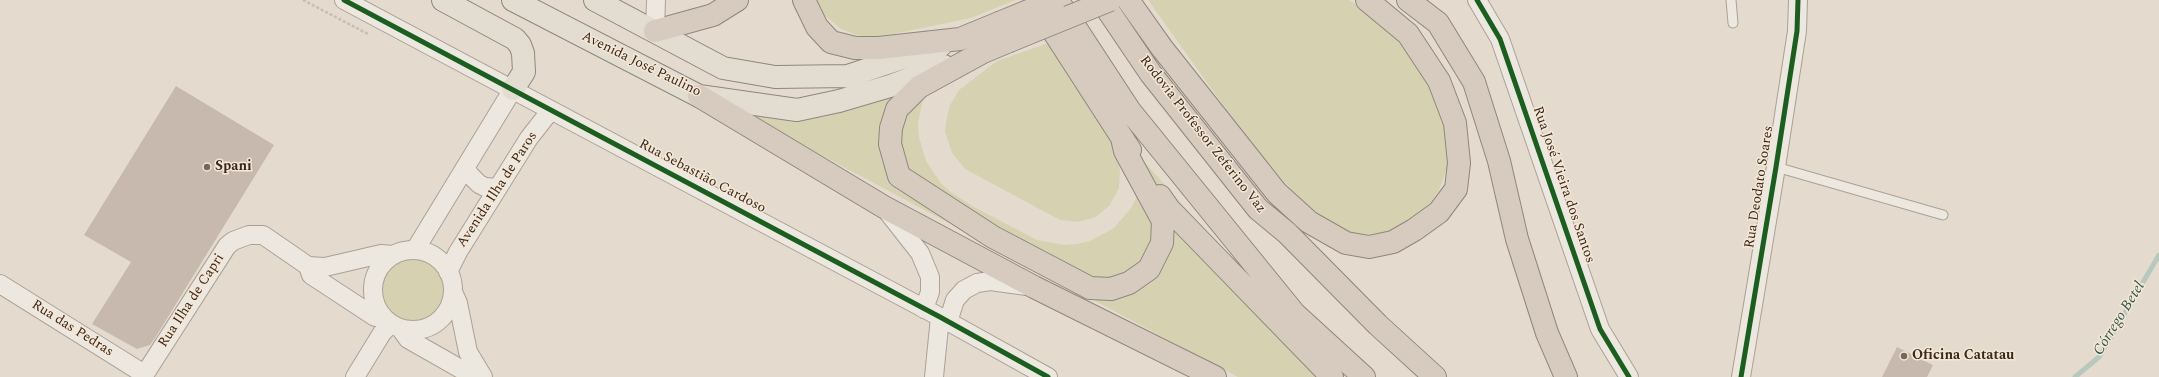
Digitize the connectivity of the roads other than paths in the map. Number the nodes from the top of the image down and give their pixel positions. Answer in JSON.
{"nodes":[{"id":1,"x":344,"y":0,"type":"edge"},
{"id":2,"x":444,"y":0,"type":"edge"},
{"id":3,"x":513,"y":0,"type":"edge"},
{"id":4,"x":595,"y":0,"type":"edge"},
{"id":5,"x":656,"y":0,"type":"edge"},
{"id":6,"x":737,"y":0,"type":"edge"},
{"id":7,"x":804,"y":0,"type":"edge"},
{"id":8,"x":1033,"y":0,"type":"edge"},
{"id":9,"x":1056,"y":0,"type":"edge"},
{"id":10,"x":1101,"y":0,"type":"edge"},
{"id":11,"x":1110,"y":0,"type":"edge"},
{"id":12,"x":1128,"y":0,"type":"edge"},
{"id":13,"x":1367,"y":0,"type":"edge"},
{"id":14,"x":1408,"y":0,"type":"edge"},
{"id":15,"x":1477,"y":0,"type":"edge"},
{"id":16,"x":1731,"y":0,"type":"edge"},
{"id":17,"x":1798,"y":0,"type":"edge"},
{"id":18,"x":1733,"y":23,"type":"dead end"},
{"id":19,"x":655,"y":31,"type":"junction"},
{"id":20,"x":1003,"y":33,"type":"junction"},
{"id":21,"x":960,"y":39,"type":"junction"},
{"id":22,"x":983,"y":52,"type":"junction"},
{"id":23,"x":513,"y":90,"type":"junction"},
{"id":24,"x":699,"y":96,"type":"junction"},
{"id":25,"x":552,"y":110,"type":"junction"},
{"id":26,"x":1122,"y":138,"type":"junction"},
{"id":27,"x":466,"y":167,"type":"junction"},
{"id":28,"x":1776,"y":167,"type":"junction"},
{"id":29,"x":498,"y":188,"type":"junction"},
{"id":30,"x":884,"y":207,"type":"junction"},
{"id":31,"x":1943,"y":215,"type":"dead end"},
{"id":32,"x":415,"y":250,"type":"junction"},
{"id":33,"x":394,"y":255,"type":"junction"},
{"id":34,"x":308,"y":266,"type":"junction"},
{"id":35,"x":448,"y":272,"type":"junction"},
{"id":36,"x":1,"y":287,"type":"edge"},
{"id":37,"x":1034,"y":287,"type":"junction"},
{"id":38,"x":453,"y":292,"type":"junction"},
{"id":39,"x":938,"y":316,"type":"junction"},
{"id":40,"x":392,"y":323,"type":"junction"},
{"id":41,"x":143,"y":376,"type":"edge"},
{"id":42,"x":355,"y":377,"type":"edge"},
{"id":43,"x":934,"y":377,"type":"edge"},
{"id":44,"x":1048,"y":377,"type":"edge"},
{"id":45,"x":1215,"y":377,"type":"edge"},
{"id":46,"x":1332,"y":377,"type":"edge"},
{"id":47,"x":1364,"y":377,"type":"edge"},
{"id":48,"x":1435,"y":377,"type":"edge"},
{"id":49,"x":1566,"y":377,"type":"edge"},
{"id":50,"x":1629,"y":377,"type":"edge"},
{"id":51,"x":1741,"y":377,"type":"edge"}],
"edges":[{"from":1,"to":23,"type":"street","name":"Rua Sebastião Cardoso"},
{"from":2,"to":23,"type":"main road"},
{"from":3,"to":24,"type":"main road","name":"Avenida José Paulino"},
{"from":4,"to":19,"type":"main road"},
{"from":5,"to":19,"type":"street"},
{"from":6,"to":19,"type":"highway"},
{"from":7,"to":21,"type":"highway"},
{"from":8,"to":26,"type":"highway"},
{"from":9,"to":20,"type":"highway","bridge":true},
{"from":9,"to":47,"type":"highway"},
{"from":10,"to":48,"type":"highway","name":"Rodovia Professor Zeferino Vaz"},
{"from":11,"to":20,"type":"highway","bridge":true},
{"from":12,"to":13,"type":"highway"},
{"from":14,"to":49,"type":"highway"},
{"from":15,"to":50,"type":"street","name":"Rua José Vieira dos Santos"},
{"from":16,"to":18,"type":"lane"},
{"from":17,"to":28,"type":"street","name":"Rua Deodato Soares"},
{"from":19,"to":21,"type":"main road"},
{"from":20,"to":21,"type":"highway"},
{"from":20,"to":22,"type":"highway"},
{"from":22,"to":24,"type":"main road","name":"Avenida José Paulino"},
{"from":22,"to":26,"type":"highway"},
{"from":23,"to":25,"type":"street","name":"Rua Sebastião Cardoso"},
{"from":23,"to":27,"type":"street"},
{"from":24,"to":30,"type":"highway"},
{"from":25,"to":29,"type":"street","name":"Avenida Ilha de Paros"},
{"from":25,"to":39,"type":"street","name":"Rua Sebastião Cardoso"},
{"from":26,"to":46,"type":"highway"},
{"from":27,"to":29,"type":"street"},
{"from":27,"to":32,"type":"street"},
{"from":28,"to":31,"type":"lane"},
{"from":28,"to":51,"type":"street","name":"Rua Deodato Soares"},
{"from":29,"to":35,"type":"street","name":"Avenida Ilha de Paros"},
{"from":30,"to":37,"type":"highway"},
{"from":30,"to":39,"type":"street"},
{"from":32,"to":33,"type":"street"},
{"from":32,"to":35,"type":"street"},
{"from":33,"to":34,"type":"street"},
{"from":33,"to":40,"type":"street"},
{"from":34,"to":40,"type":"street"},
{"from":34,"to":41,"type":"street","name":"Rua Ilha de Capri"},
{"from":35,"to":38,"type":"street"},
{"from":36,"to":41,"type":"street","name":"Rua das Pedras"},
{"from":37,"to":39,"type":"street"},
{"from":37,"to":45,"type":"highway"},
{"from":38,"to":40,"type":"street"},
{"from":38,"to":40,"type":"street"},
{"from":39,"to":43,"type":"street"},
{"from":39,"to":44,"type":"street","name":"Rua Sebastião Cardoso"},
{"from":40,"to":42,"type":"street"}]}
